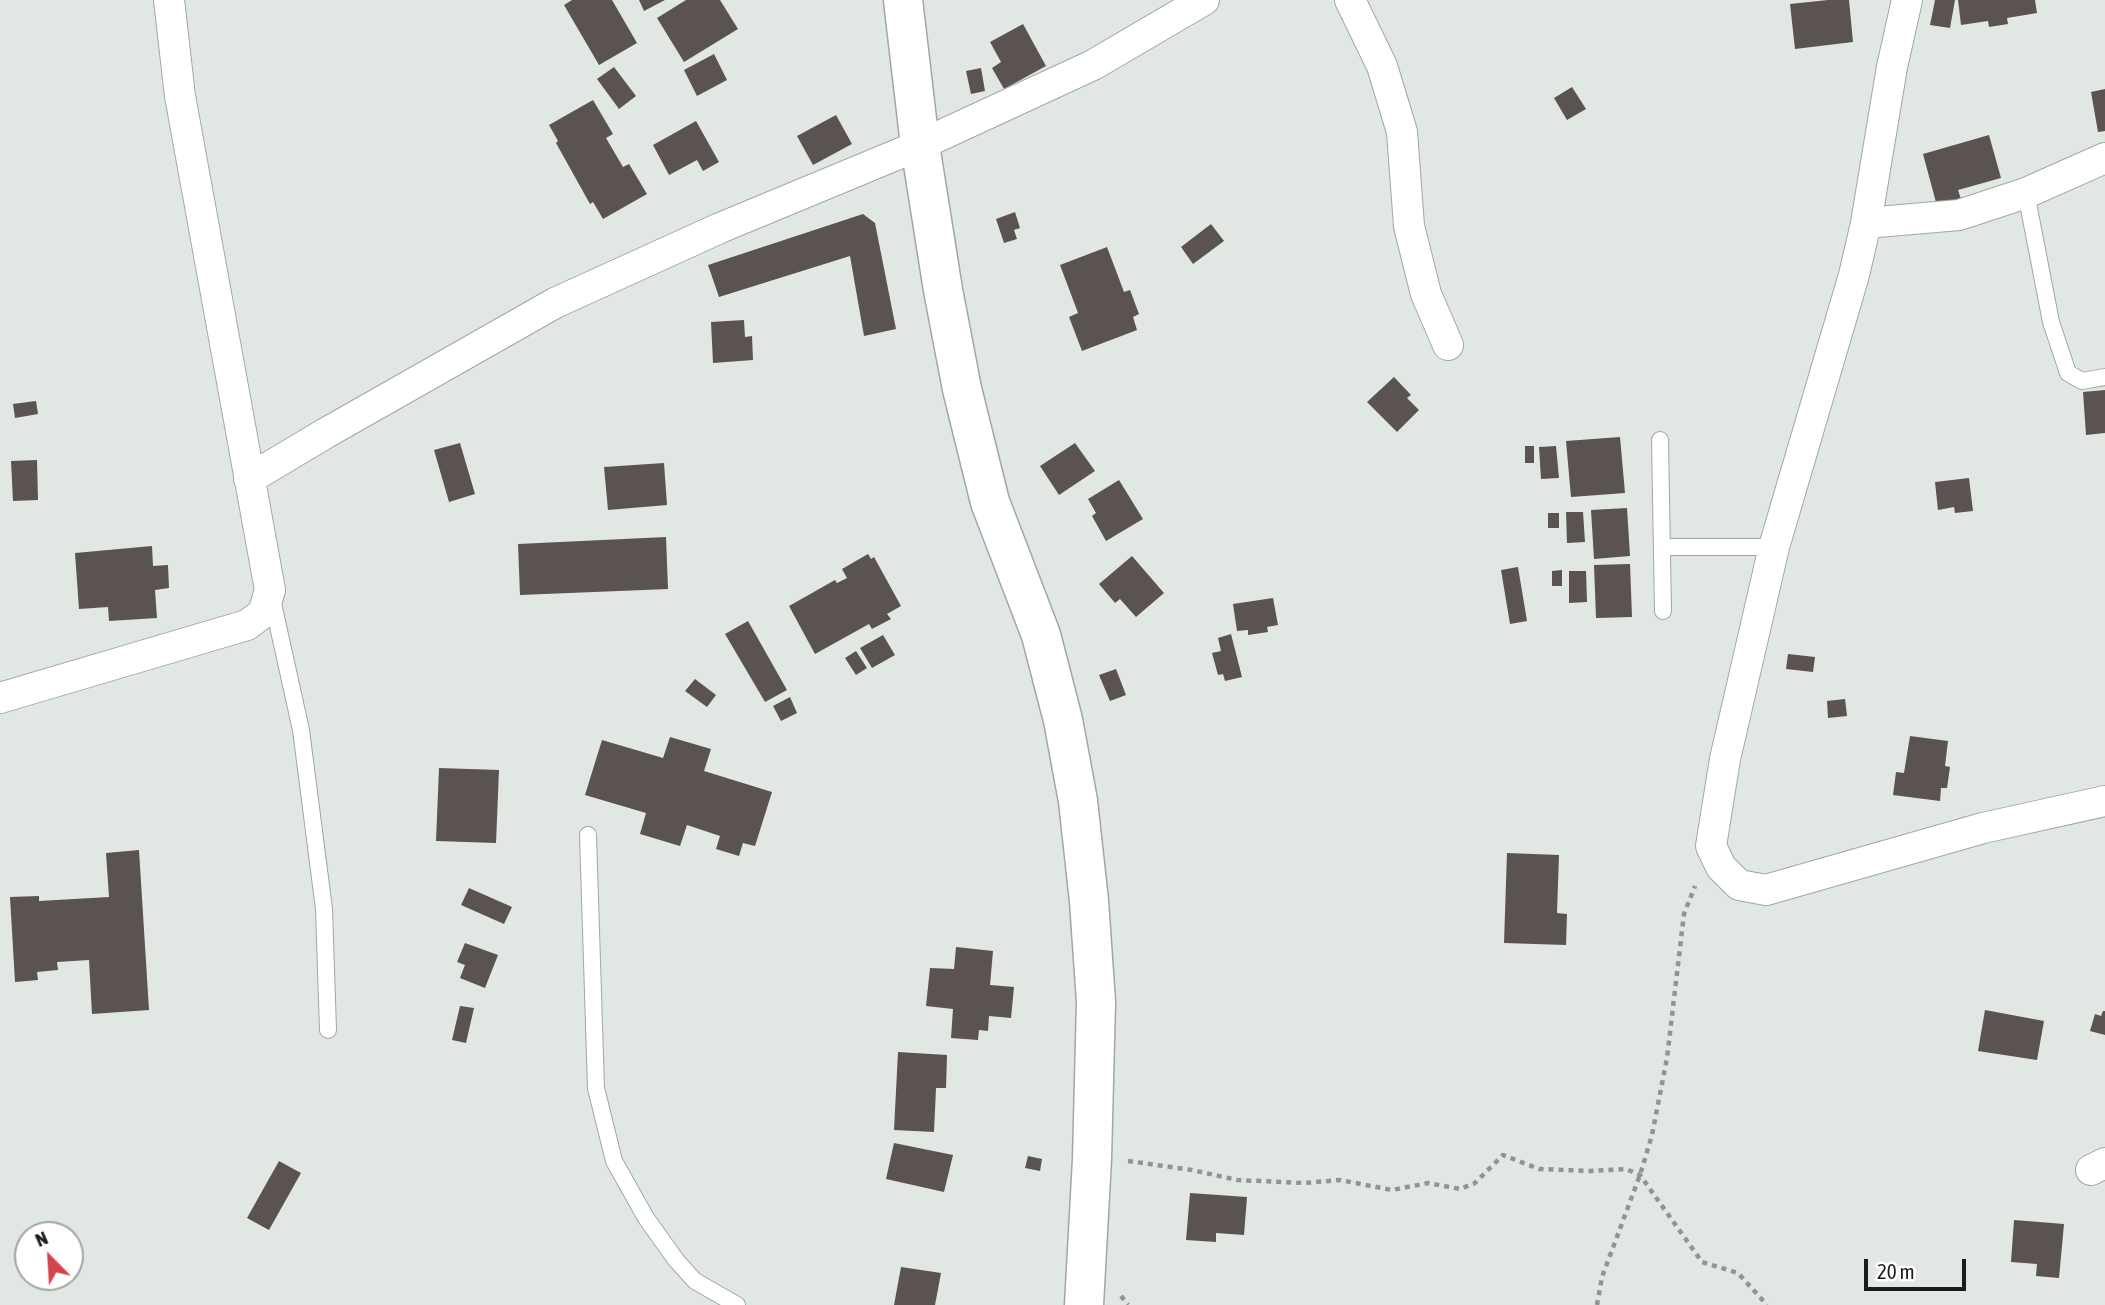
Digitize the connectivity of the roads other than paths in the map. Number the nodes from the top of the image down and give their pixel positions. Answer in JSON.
{"nodes":[{"id":1,"x":169,"y":0,"type":"edge"},
{"id":2,"x":903,"y":0,"type":"edge"},
{"id":3,"x":1204,"y":0,"type":"edge"},
{"id":4,"x":1350,"y":0,"type":"edge"},
{"id":5,"x":1907,"y":0,"type":"edge"},
{"id":6,"x":920,"y":145,"type":"junction"},
{"id":7,"x":2105,"y":158,"type":"edge"},
{"id":8,"x":2026,"y":193,"type":"junction"},
{"id":9,"x":1866,"y":223,"type":"junction"},
{"id":10,"x":1448,"y":345,"type":"dead end"},
{"id":11,"x":2105,"y":377,"type":"edge"},
{"id":12,"x":1660,"y":440,"type":"dead end"},
{"id":13,"x":249,"y":479,"type":"junction"},
{"id":14,"x":1662,"y":547,"type":"junction"},
{"id":15,"x":1773,"y":547,"type":"junction"},
{"id":16,"x":270,"y":590,"type":"junction"},
{"id":17,"x":1663,"y":611,"type":"dead end"},
{"id":18,"x":0,"y":698,"type":"edge"},
{"id":19,"x":2105,"y":801,"type":"edge"},
{"id":20,"x":588,"y":835,"type":"dead end"},
{"id":21,"x":328,"y":1030,"type":"dead end"},
{"id":22,"x":737,"y":1305,"type":"edge"},
{"id":23,"x":1084,"y":1305,"type":"edge"}],
"edges":[{"from":1,"to":13,"type":"street"},
{"from":2,"to":6,"type":"street"},
{"from":3,"to":6,"type":"street"},
{"from":4,"to":10,"type":"street"},
{"from":5,"to":9,"type":"street"},
{"from":6,"to":13,"type":"street"},
{"from":6,"to":23,"type":"street"},
{"from":7,"to":8,"type":"street"},
{"from":8,"to":9,"type":"street"},
{"from":8,"to":11,"type":"lane"},
{"from":9,"to":15,"type":"street"},
{"from":12,"to":14,"type":"lane"},
{"from":13,"to":16,"type":"street"},
{"from":14,"to":15,"type":"lane"},
{"from":14,"to":17,"type":"lane"},
{"from":15,"to":19,"type":"street"},
{"from":16,"to":18,"type":"street"},
{"from":16,"to":21,"type":"lane"},
{"from":20,"to":22,"type":"lane"}]}
